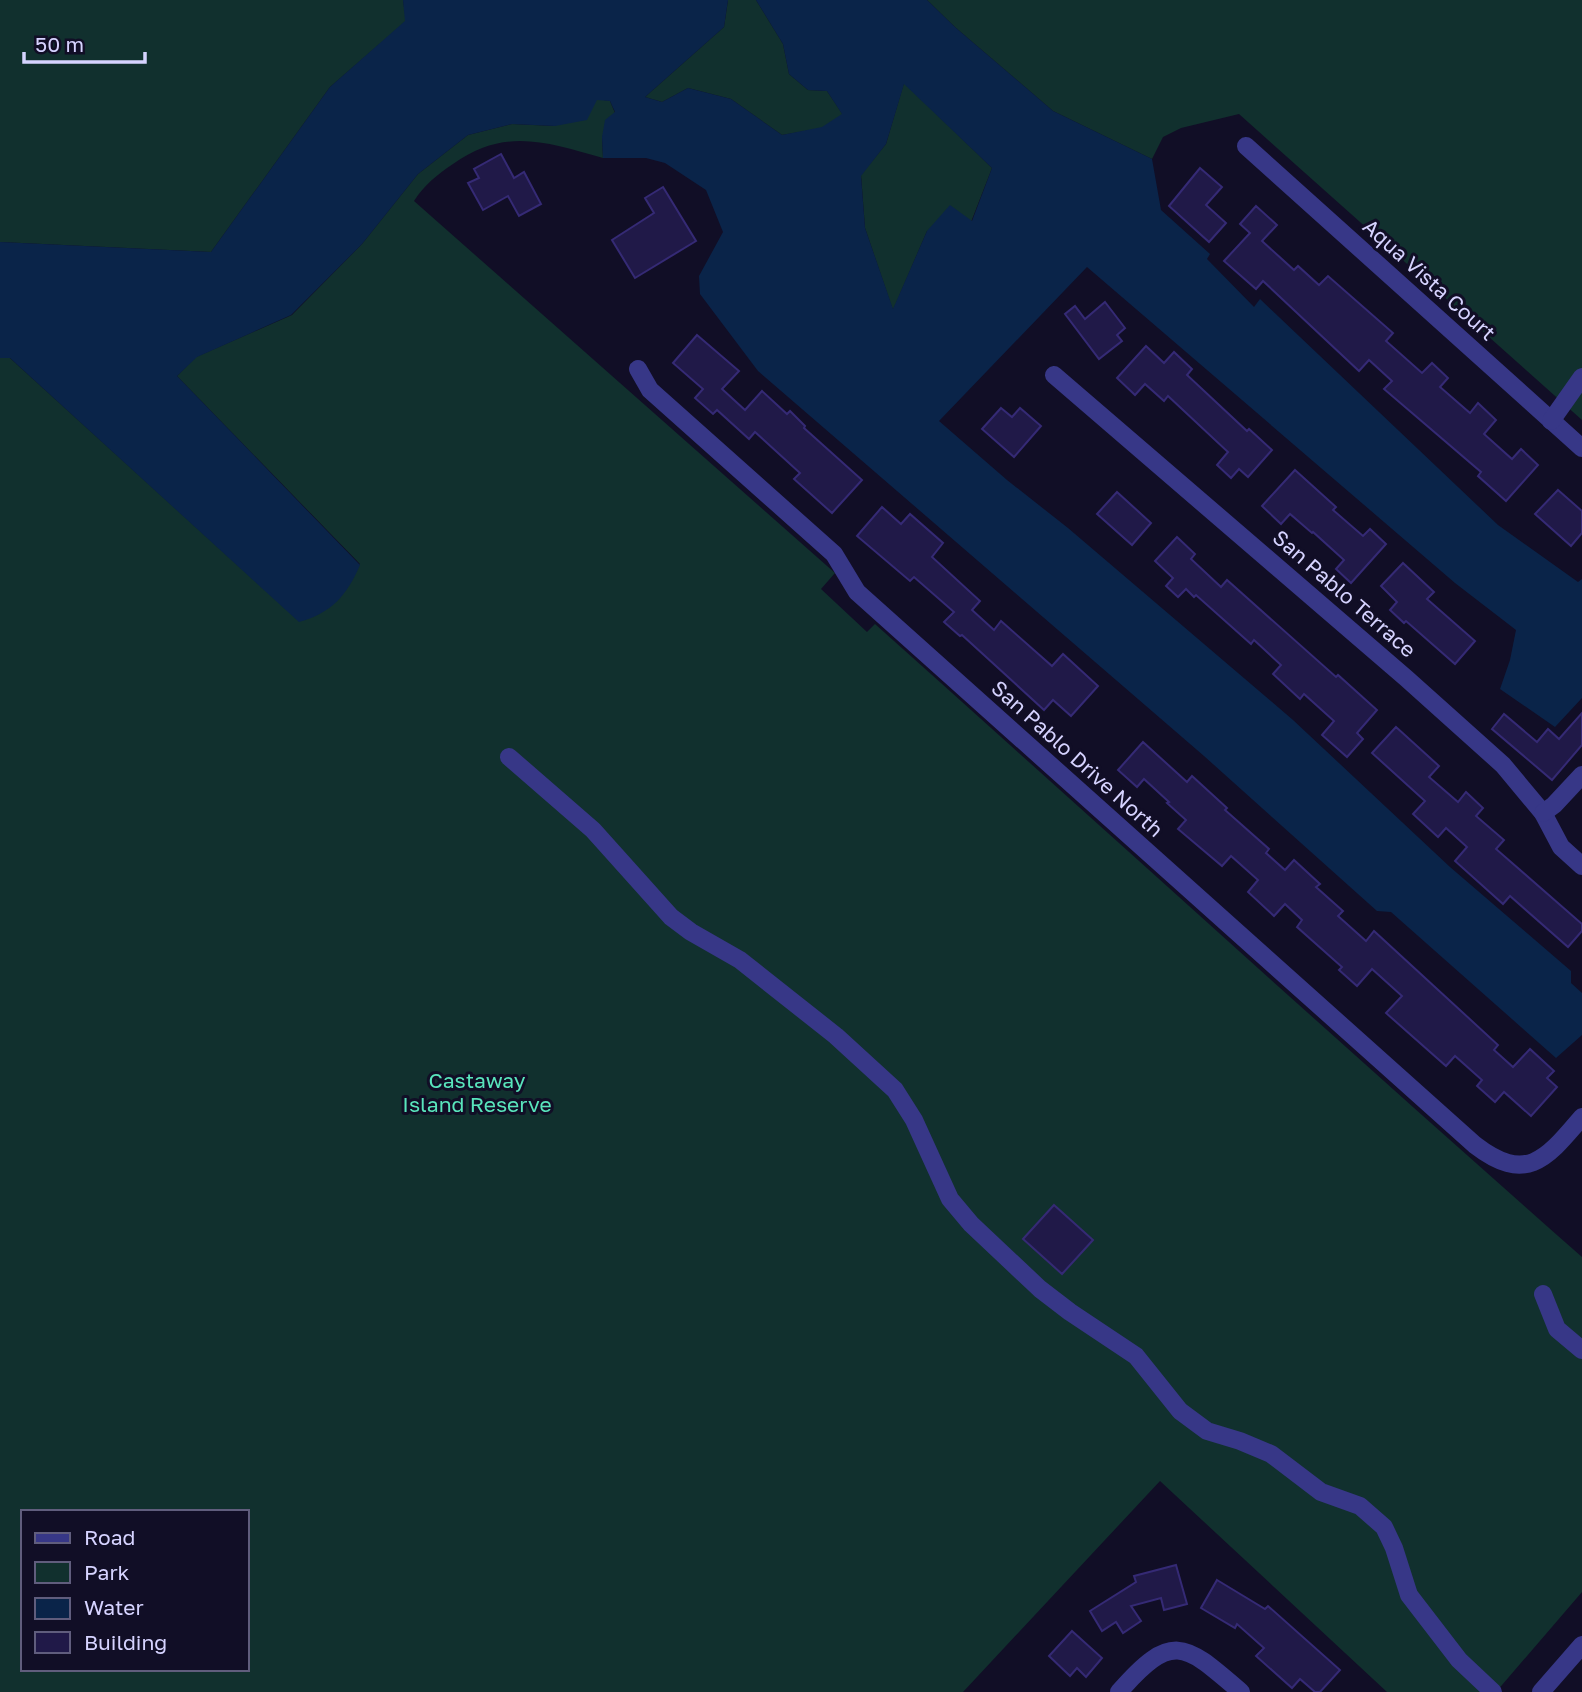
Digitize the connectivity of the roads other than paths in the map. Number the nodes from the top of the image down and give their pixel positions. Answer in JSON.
{"nodes":[{"id":1,"x":1246,"y":146,"type":"dead end"},
{"id":2,"x":638,"y":369,"type":"dead end"},
{"id":3,"x":1054,"y":375,"type":"dead end"},
{"id":4,"x":1582,"y":377,"type":"edge"},
{"id":5,"x":1551,"y":421,"type":"junction"},
{"id":6,"x":1582,"y":448,"type":"edge"},
{"id":7,"x":509,"y":757,"type":"dead end"},
{"id":8,"x":1582,"y":775,"type":"edge"},
{"id":9,"x":1543,"y":813,"type":"junction"},
{"id":10,"x":1582,"y":866,"type":"edge"},
{"id":11,"x":1582,"y":1117,"type":"edge"},
{"id":12,"x":1543,"y":1294,"type":"dead end"},
{"id":13,"x":1582,"y":1350,"type":"edge"},
{"id":14,"x":1582,"y":1645,"type":"edge"},
{"id":15,"x":1119,"y":1692,"type":"edge"},
{"id":16,"x":1241,"y":1692,"type":"edge"},
{"id":17,"x":1493,"y":1692,"type":"edge"},
{"id":18,"x":1541,"y":1692,"type":"edge"}],
"edges":[{"from":1,"to":5,"type":"street","name":"Aqua Vista Court"},
{"from":2,"to":11,"type":"street","name":"San Pablo Drive North"},
{"from":3,"to":9,"type":"street","name":"San Pablo Terrace"},
{"from":4,"to":5,"type":"street"},
{"from":5,"to":6,"type":"street","name":"Aqua Vista Court"},
{"from":7,"to":17,"type":"street"},
{"from":8,"to":9,"type":"street"},
{"from":9,"to":10,"type":"street","name":"San Pablo Terrace"},
{"from":12,"to":13,"type":"street"},
{"from":14,"to":18,"type":"street"},
{"from":15,"to":16,"type":"street"}]}
